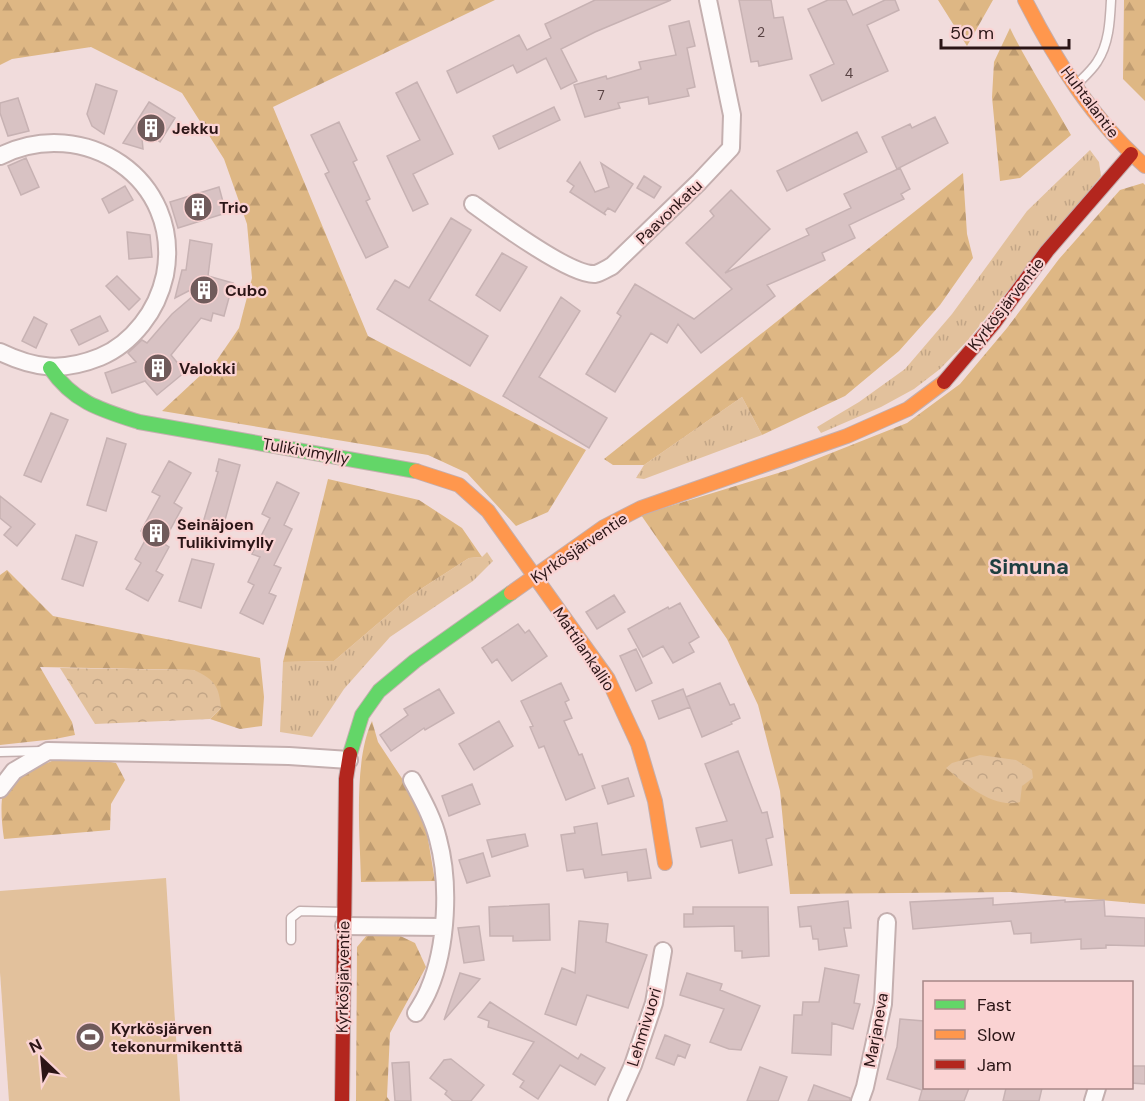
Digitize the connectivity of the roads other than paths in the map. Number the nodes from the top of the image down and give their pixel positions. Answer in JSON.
{"nodes":[{"id":1,"x":708,"y":0,"type":"edge"},
{"id":2,"x":1025,"y":0,"type":"edge"},
{"id":3,"x":1111,"y":0,"type":"edge"},
{"id":4,"x":1075,"y":86,"type":"junction"},
{"id":5,"x":0,"y":156,"type":"edge"},
{"id":6,"x":1140,"y":158,"type":"edge"},
{"id":7,"x":472,"y":204,"type":"dead end"},
{"id":8,"x":0,"y":352,"type":"edge"},
{"id":9,"x":50,"y":368,"type":"junction"},
{"id":10,"x":535,"y":577,"type":"junction"},
{"id":11,"x":48,"y":751,"type":"junction"},
{"id":12,"x":0,"y":752,"type":"edge"},
{"id":13,"x":349,"y":760,"type":"junction"},
{"id":14,"x":412,"y":780,"type":"dead end"},
{"id":15,"x":0,"y":789,"type":"edge"},
{"id":16,"x":665,"y":863,"type":"dead end"},
{"id":17,"x":344,"y":919,"type":"junction"},
{"id":18,"x":887,"y":922,"type":"dead end"},
{"id":19,"x":443,"y":927,"type":"junction"},
{"id":20,"x":291,"y":940,"type":"dead end"},
{"id":21,"x":663,"y":951,"type":"dead end"},
{"id":22,"x":416,"y":1013,"type":"dead end"},
{"id":23,"x":342,"y":1101,"type":"edge"},
{"id":24,"x":617,"y":1101,"type":"edge"},
{"id":25,"x":860,"y":1101,"type":"edge"}],
"edges":[{"from":1,"to":7,"type":"street","name":"Paavonkatu"},
{"from":2,"to":4,"type":"street","name":"Huhtalantie"},
{"from":3,"to":4,"type":"lane"},
{"from":4,"to":6,"type":"street","name":"Huhtalantie"},
{"from":5,"to":9,"type":"street"},
{"from":6,"to":10,"type":"street","name":"Kyrkösjärventie"},
{"from":8,"to":9,"type":"street"},
{"from":9,"to":10,"type":"street","name":"Tulikivimylly"},
{"from":10,"to":13,"type":"street","name":"Kyrkösjärventie"},
{"from":10,"to":16,"type":"street","name":"Mattilankallio"},
{"from":11,"to":12,"type":"lane"},
{"from":11,"to":13,"type":"street"},
{"from":11,"to":15,"type":"street"},
{"from":13,"to":17,"type":"street","name":"Kyrkösjärventie"},
{"from":14,"to":19,"type":"street"},
{"from":17,"to":19,"type":"street"},
{"from":17,"to":20,"type":"lane"},
{"from":17,"to":23,"type":"street","name":"Kyrkösjärventie"},
{"from":18,"to":25,"type":"street","name":"Marjaneva"},
{"from":19,"to":22,"type":"street"},
{"from":21,"to":24,"type":"street","name":"Lehmivuori"}]}
